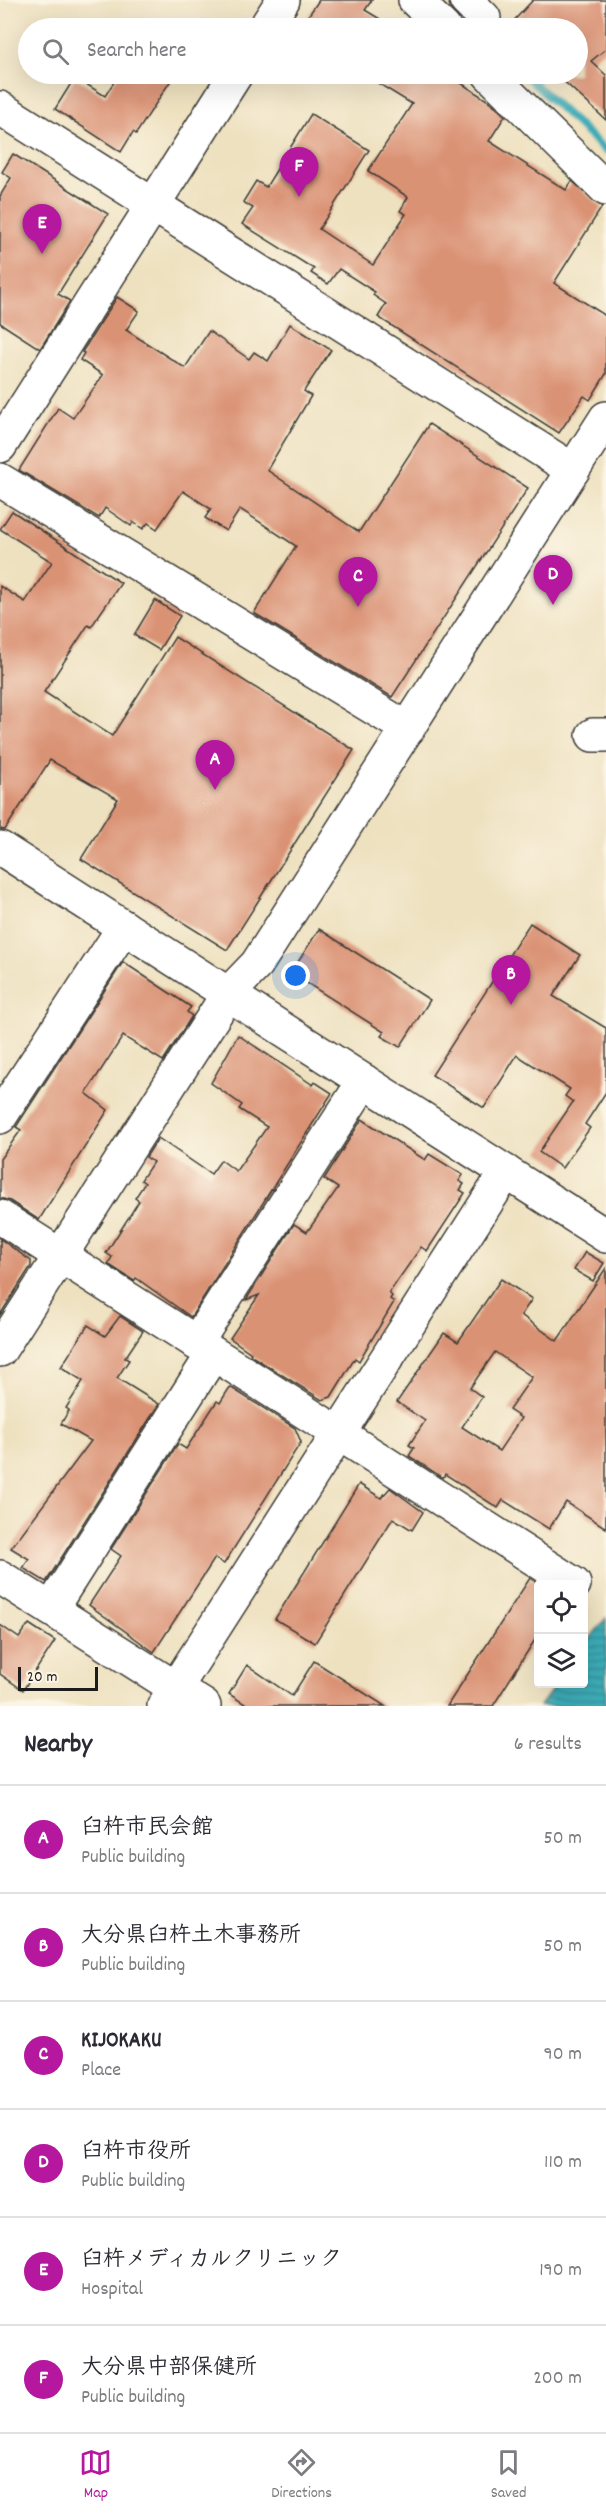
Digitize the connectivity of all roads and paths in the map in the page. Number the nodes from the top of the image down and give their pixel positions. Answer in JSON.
{"nodes":[{"id":1,"x":415,"y":0,"type":"edge"},
{"id":2,"x":434,"y":18,"type":"edge"},
{"id":3,"x":230,"y":84,"type":"edge"},
{"id":4,"x":499,"y":84,"type":"edge"},
{"id":5,"x":0,"y":108,"type":"edge"},
{"id":6,"x":606,"y":189,"type":"edge"},
{"id":7,"x":153,"y":205,"type":"junction"},
{"id":8,"x":606,"y":418,"type":"edge"},
{"id":9,"x":0,"y":446,"type":"edge"},
{"id":10,"x":573,"y":470,"type":"junction"},
{"id":11,"x":0,"y":480,"type":"edge"},
{"id":12,"x":408,"y":729,"type":"junction"},
{"id":13,"x":0,"y":848,"type":"edge"},
{"id":14,"x":124,"y":927,"type":"junction"},
{"id":15,"x":228,"y":994,"type":"junction"},
{"id":16,"x":364,"y":1081,"type":"junction"},
{"id":17,"x":0,"y":1118,"type":"edge"},
{"id":18,"x":506,"y":1172,"type":"junction"},
{"id":19,"x":0,"y":1217,"type":"edge"},
{"id":20,"x":606,"y":1236,"type":"edge"},
{"id":21,"x":60,"y":1256,"type":"junction"},
{"id":22,"x":205,"y":1348,"type":"junction"},
{"id":23,"x":0,"y":1350,"type":"edge"},
{"id":24,"x":338,"y":1434,"type":"junction"},
{"id":25,"x":0,"y":1577,"type":"edge"},
{"id":26,"x":567,"y":1580,"type":"edge"},
{"id":27,"x":51,"y":1609,"type":"junction"},
{"id":28,"x":170,"y":1697,"type":"edge"},
{"id":29,"x":204,"y":1706,"type":"edge"}],
"edges":[{"from":1,"to":2,"type":"street"},
{"from":3,"to":7,"type":"street"},
{"from":4,"to":6,"type":"street"},
{"from":5,"to":7,"type":"street"},
{"from":7,"to":9,"type":"street"},
{"from":7,"to":10,"type":"street"},
{"from":8,"to":10,"type":"street"},
{"from":10,"to":12,"type":"street"},
{"from":11,"to":12,"type":"street"},
{"from":12,"to":15,"type":"street"},
{"from":13,"to":14,"type":"street"},
{"from":14,"to":15,"type":"street"},
{"from":14,"to":17,"type":"street"},
{"from":15,"to":16,"type":"street"},
{"from":15,"to":21,"type":"street"},
{"from":16,"to":18,"type":"street"},
{"from":16,"to":22,"type":"street"},
{"from":18,"to":20,"type":"street"},
{"from":18,"to":24,"type":"street"},
{"from":19,"to":21,"type":"street"},
{"from":21,"to":22,"type":"street"},
{"from":21,"to":23,"type":"street"},
{"from":22,"to":24,"type":"street"},
{"from":22,"to":27,"type":"street"},
{"from":24,"to":26,"type":"street"},
{"from":24,"to":28,"type":"street"},
{"from":25,"to":27,"type":"street"},
{"from":27,"to":28,"type":"street"},
{"from":28,"to":29,"type":"street"}]}
